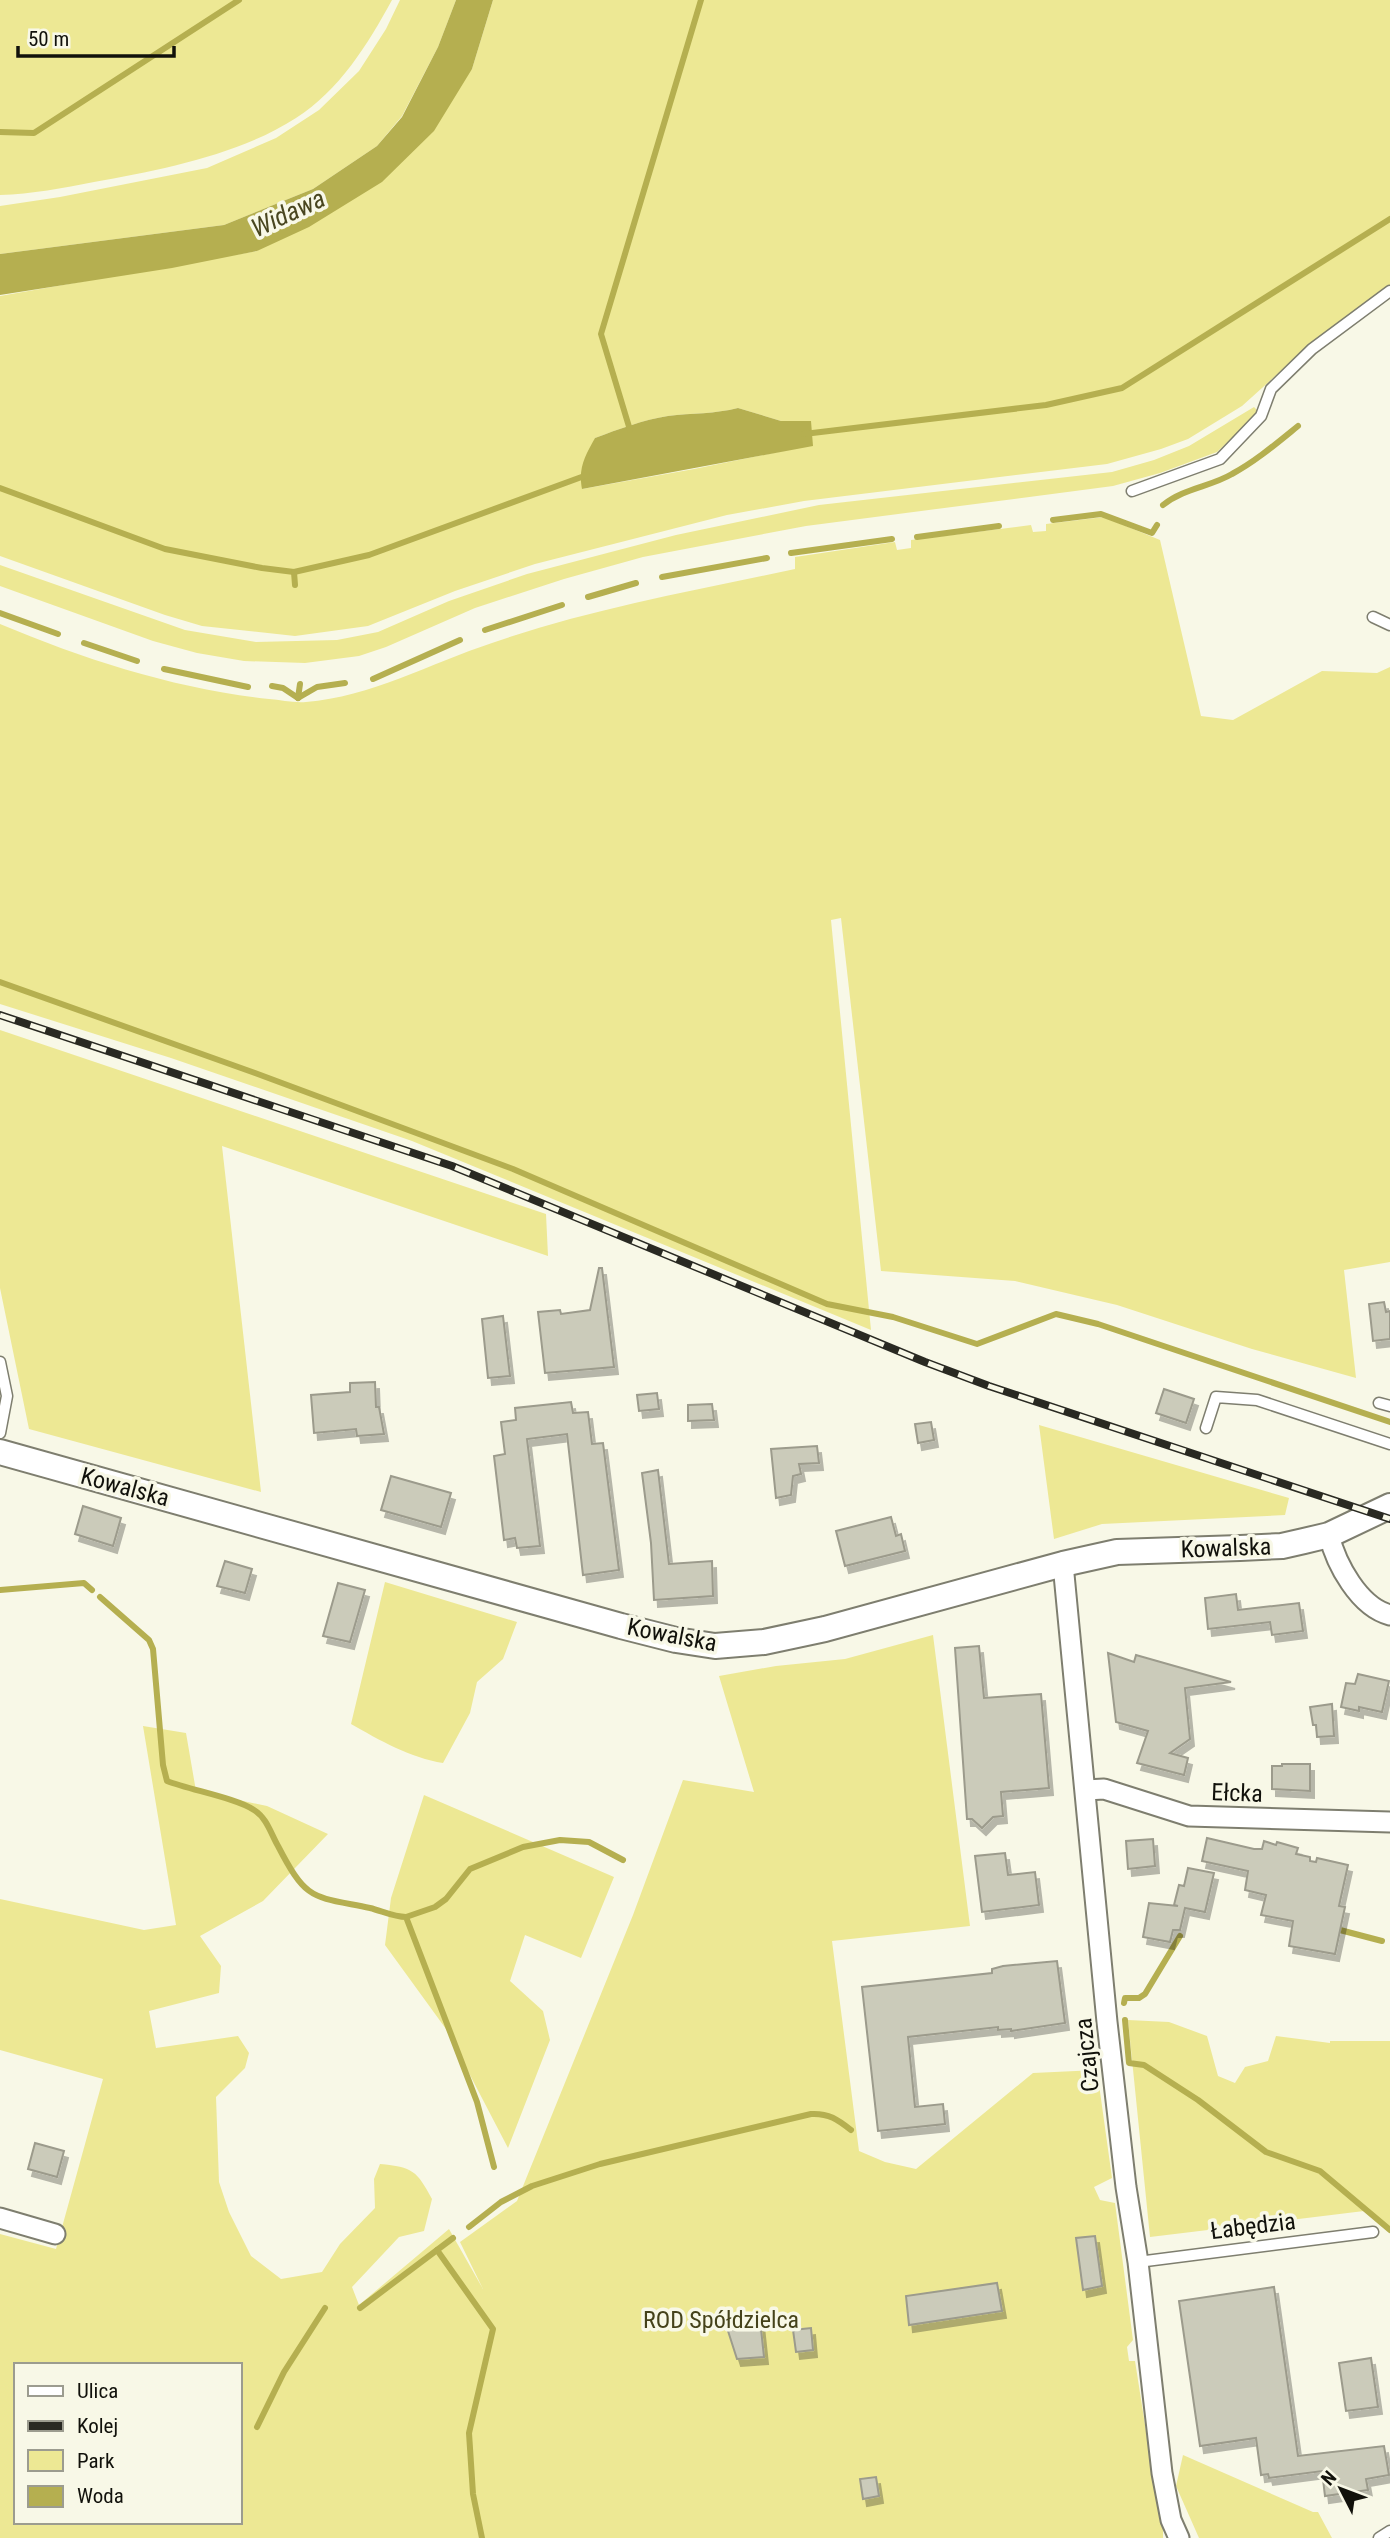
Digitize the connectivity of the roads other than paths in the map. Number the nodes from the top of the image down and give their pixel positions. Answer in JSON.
{"nodes":[{"id":1,"x":1390,"y":291,"type":"edge"},
{"id":2,"x":1132,"y":491,"type":"dead end"},
{"id":3,"x":1373,"y":617,"type":"dead end"},
{"id":4,"x":1390,"y":625,"type":"edge"},
{"id":5,"x":0,"y":1362,"type":"edge"},
{"id":6,"x":3,"y":1396,"type":"edge"},
{"id":7,"x":1379,"y":1403,"type":"dead end"},
{"id":8,"x":1390,"y":1406,"type":"edge"},
{"id":9,"x":1206,"y":1428,"type":"dead end"},
{"id":10,"x":0,"y":1433,"type":"edge"},
{"id":11,"x":1390,"y":1444,"type":"edge"},
{"id":12,"x":0,"y":1452,"type":"edge"},
{"id":13,"x":1390,"y":1506,"type":"edge"},
{"id":14,"x":1329,"y":1535,"type":"junction"},
{"id":15,"x":1063,"y":1564,"type":"junction"},
{"id":16,"x":1390,"y":1615,"type":"edge"},
{"id":17,"x":1086,"y":1790,"type":"junction"},
{"id":18,"x":1390,"y":1822,"type":"edge"},
{"id":19,"x":0,"y":2218,"type":"edge"},
{"id":20,"x":1373,"y":2232,"type":"dead end"},
{"id":21,"x":55,"y":2234,"type":"dead end"},
{"id":22,"x":1138,"y":2262,"type":"junction"},
{"id":23,"x":1390,"y":2531,"type":"edge"},
{"id":24,"x":1179,"y":2538,"type":"edge"},
{"id":25,"x":1379,"y":2538,"type":"edge"}],
"edges":[{"from":1,"to":2,"type":"lane"},
{"from":3,"to":4,"type":"lane"},
{"from":5,"to":6,"type":"lane"},
{"from":6,"to":10,"type":"lane"},
{"from":7,"to":8,"type":"lane"},
{"from":9,"to":11,"type":"lane"},
{"from":12,"to":15,"type":"street","name":"Kowalska"},
{"from":13,"to":14,"type":"street","name":"Kowalska"},
{"from":14,"to":15,"type":"street","name":"Kowalska"},
{"from":14,"to":16,"type":"street"},
{"from":15,"to":17,"type":"street","name":"Czajcza"},
{"from":17,"to":18,"type":"street","name":"Ełcka"},
{"from":17,"to":22,"type":"street","name":"Czajcza"},
{"from":19,"to":21,"type":"street"},
{"from":20,"to":22,"type":"lane","name":"Łabędzia"},
{"from":22,"to":24,"type":"street","name":"Czajcza"},
{"from":23,"to":25,"type":"lane"}]}
